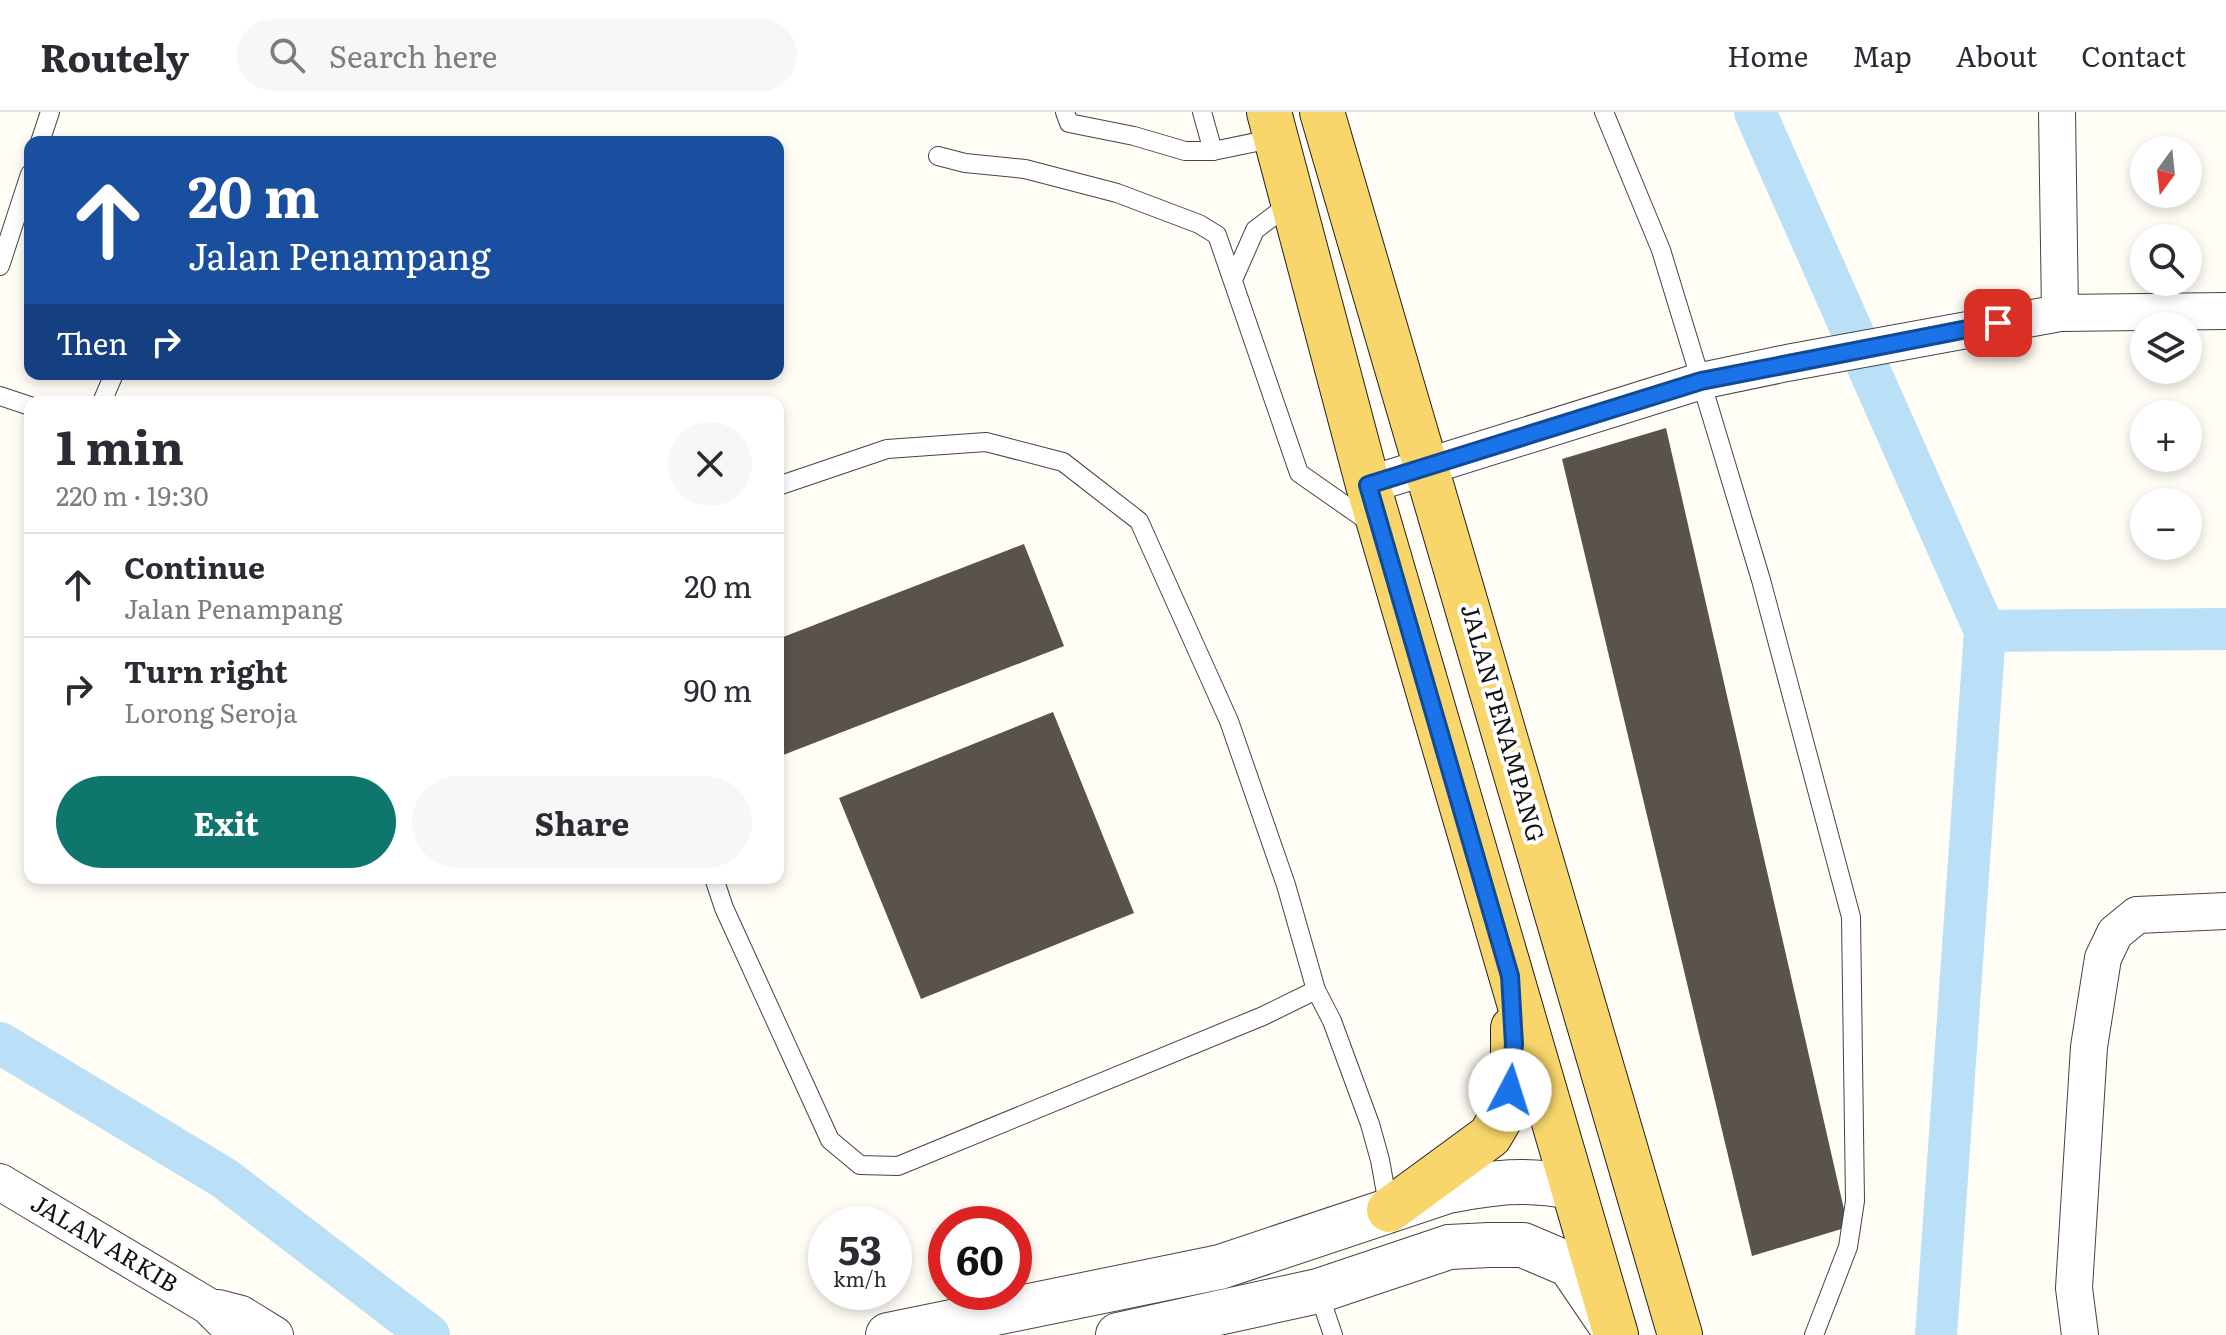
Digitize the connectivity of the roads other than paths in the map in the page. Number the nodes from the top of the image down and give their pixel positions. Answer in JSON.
{"nodes":[{"id":1,"x":50,"y":112,"type":"edge"},
{"id":2,"x":1065,"y":112,"type":"edge"},
{"id":3,"x":1202,"y":112,"type":"edge"},
{"id":4,"x":1322,"y":112,"type":"edge"},
{"id":5,"x":1604,"y":112,"type":"edge"},
{"id":6,"x":2057,"y":112,"type":"edge"},
{"id":7,"x":1272,"y":125,"type":"edge"},
{"id":8,"x":42,"y":136,"type":"edge"},
{"id":9,"x":1213,"y":151,"type":"junction"},
{"id":10,"x":938,"y":156,"type":"dead end"},
{"id":11,"x":24,"y":192,"type":"edge"},
{"id":12,"x":1292,"y":201,"type":"junction"},
{"id":13,"x":0,"y":266,"type":"edge"},
{"id":14,"x":1233,"y":280,"type":"junction"},
{"id":15,"x":2226,"y":311,"type":"edge"},
{"id":16,"x":2060,"y":313,"type":"junction"},
{"id":17,"x":1701,"y":381,"type":"junction"},
{"id":18,"x":0,"y":396,"type":"edge"},
{"id":19,"x":24,"y":404,"type":"edge"},
{"id":20,"x":1426,"y":465,"type":"junction"},
{"id":21,"x":784,"y":484,"type":"edge"},
{"id":22,"x":1368,"y":485,"type":"junction"},
{"id":23,"x":1381,"y":530,"type":"junction"},
{"id":24,"x":716,"y":884,"type":"edge"},
{"id":25,"x":2226,"y":911,"type":"edge"},
{"id":26,"x":1510,"y":976,"type":"junction"},
{"id":27,"x":1316,"y":990,"type":"junction"},
{"id":28,"x":0,"y":1182,"type":"edge"},
{"id":29,"x":1487,"y":1184,"type":"junction"},
{"id":30,"x":1572,"y":1187,"type":"junction"},
{"id":31,"x":1389,"y":1210,"type":"junction"},
{"id":32,"x":1449,"y":1247,"type":"junction"},
{"id":33,"x":1656,"y":1250,"type":"junction"},
{"id":34,"x":1318,"y":1291,"type":"junction"},
{"id":35,"x":208,"y":1306,"type":"junction"},
{"id":36,"x":1615,"y":1332,"type":"edge"},
{"id":37,"x":1333,"y":1334,"type":"edge"},
{"id":38,"x":237,"y":1335,"type":"edge"},
{"id":39,"x":275,"y":1335,"type":"edge"},
{"id":40,"x":888,"y":1335,"type":"edge"},
{"id":41,"x":1118,"y":1335,"type":"edge"},
{"id":42,"x":1680,"y":1335,"type":"edge"},
{"id":43,"x":1814,"y":1335,"type":"edge"},
{"id":44,"x":2080,"y":1335,"type":"edge"}],
"edges":[{"from":1,"to":8,"type":"lane"},
{"from":2,"to":9,"type":"lane"},
{"from":3,"to":9,"type":"lane"},
{"from":4,"to":20,"type":"main road","name":"JALAN PENAMPANG"},
{"from":5,"to":17,"type":"lane"},
{"from":6,"to":16,"type":"street"},
{"from":7,"to":9,"type":"lane"},
{"from":7,"to":12,"type":"main road"},
{"from":10,"to":14,"type":"lane"},
{"from":11,"to":13,"type":"lane"},
{"from":12,"to":14,"type":"lane"},
{"from":12,"to":22,"type":"main road"},
{"from":14,"to":23,"type":"lane"},
{"from":15,"to":16,"type":"street"},
{"from":16,"to":17,"type":"street"},
{"from":17,"to":20,"type":"street"},
{"from":17,"to":43,"type":"lane"},
{"from":18,"to":19,"type":"lane"},
{"from":20,"to":22,"type":"street"},
{"from":20,"to":33,"type":"main road","name":"JALAN PENAMPANG"},
{"from":21,"to":27,"type":"lane"},
{"from":22,"to":23,"type":"main road"},
{"from":23,"to":26,"type":"main road"},
{"from":24,"to":27,"type":"lane"},
{"from":25,"to":44,"type":"street"},
{"from":26,"to":30,"type":"main road"},
{"from":26,"to":31,"type":"main road"},
{"from":27,"to":31,"type":"lane"},
{"from":28,"to":35,"type":"street","name":"JALAN ARKIB"},
{"from":29,"to":30,"type":"street"},
{"from":29,"to":31,"type":"street"},
{"from":29,"to":32,"type":"street"},
{"from":30,"to":33,"type":"main road"},
{"from":30,"to":36,"type":"main road"},
{"from":31,"to":40,"type":"street"},
{"from":32,"to":34,"type":"street"},
{"from":32,"to":36,"type":"street"},
{"from":33,"to":42,"type":"main road","name":"JALAN PENAMPANG"},
{"from":34,"to":37,"type":"lane"},
{"from":34,"to":41,"type":"street"},
{"from":35,"to":38,"type":"street","name":"JALAN ARKIB"},
{"from":35,"to":39,"type":"street","name":"JALAN ARKIB"}]}
